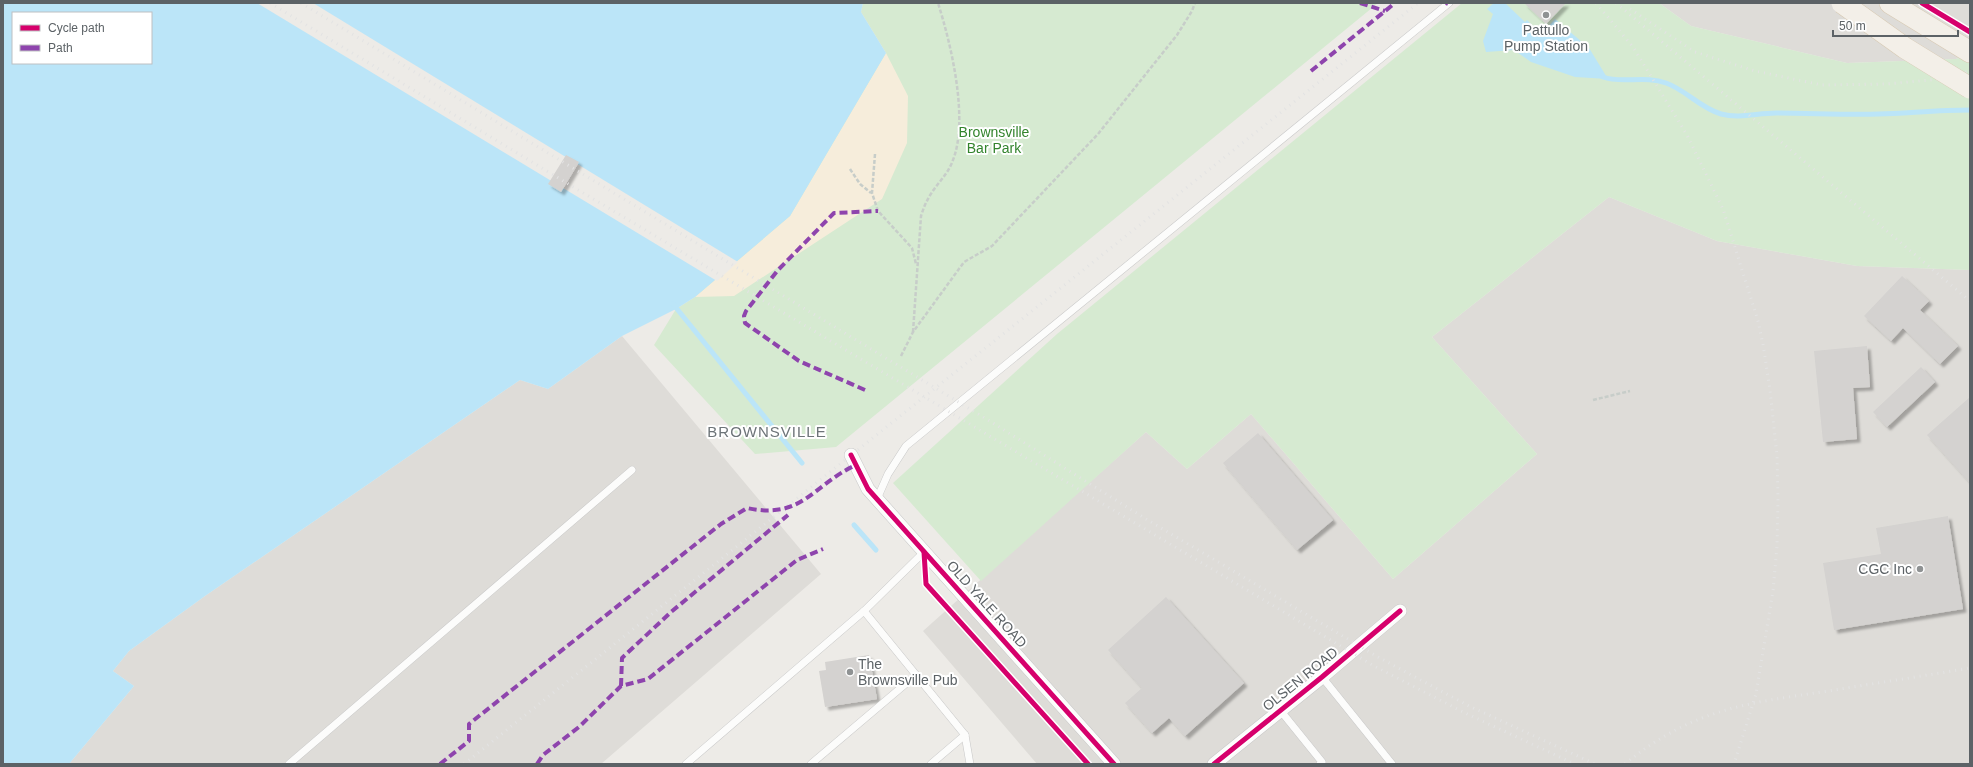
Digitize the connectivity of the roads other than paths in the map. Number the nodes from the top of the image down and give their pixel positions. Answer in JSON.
{"nodes":[{"id":1,"x":1449,"y":3,"type":"edge"},
{"id":2,"x":1842,"y":3,"type":"edge"},
{"id":3,"x":1890,"y":3,"type":"edge"},
{"id":4,"x":1970,"y":52,"type":"edge"},
{"id":5,"x":1970,"y":88,"type":"edge"},
{"id":6,"x":851,"y":455,"type":"dead end"},
{"id":7,"x":632,"y":470,"type":"dead end"},
{"id":8,"x":877,"y":499,"type":"junction"},
{"id":9,"x":924,"y":552,"type":"junction"},
{"id":10,"x":864,"y":611,"type":"junction"},
{"id":11,"x":1400,"y":611,"type":"dead end"},
{"id":12,"x":916,"y":675,"type":"junction"},
{"id":13,"x":1322,"y":677,"type":"junction"},
{"id":14,"x":1280,"y":710,"type":"junction"},
{"id":15,"x":965,"y":735,"type":"junction"},
{"id":16,"x":289,"y":764,"type":"edge"},
{"id":17,"x":686,"y":764,"type":"edge"},
{"id":18,"x":811,"y":764,"type":"edge"},
{"id":19,"x":931,"y":764,"type":"edge"},
{"id":20,"x":970,"y":764,"type":"edge"},
{"id":21,"x":1114,"y":764,"type":"edge"},
{"id":22,"x":1214,"y":764,"type":"edge"},
{"id":23,"x":1320,"y":764,"type":"edge"},
{"id":24,"x":1392,"y":764,"type":"edge"}],
"edges":[{"from":1,"to":8,"type":"lane"},
{"from":2,"to":5,"type":"main road","bridge":true},
{"from":3,"to":4,"type":"main road"},
{"from":6,"to":8,"type":"street","name":"OLD YALE ROAD"},
{"from":7,"to":16,"type":"lane"},
{"from":8,"to":9,"type":"street","name":"OLD YALE ROAD"},
{"from":9,"to":10,"type":"lane"},
{"from":9,"to":21,"type":"street","name":"OLD YALE ROAD"},
{"from":10,"to":12,"type":"lane"},
{"from":10,"to":17,"type":"lane"},
{"from":11,"to":13,"type":"street","name":"OLSEN ROAD"},
{"from":12,"to":15,"type":"lane"},
{"from":12,"to":18,"type":"lane"},
{"from":13,"to":14,"type":"street","name":"OLSEN ROAD"},
{"from":13,"to":24,"type":"lane"},
{"from":14,"to":22,"type":"street","name":"OLSEN ROAD"},
{"from":14,"to":23,"type":"lane"},
{"from":15,"to":19,"type":"lane"},
{"from":15,"to":20,"type":"lane"}]}
